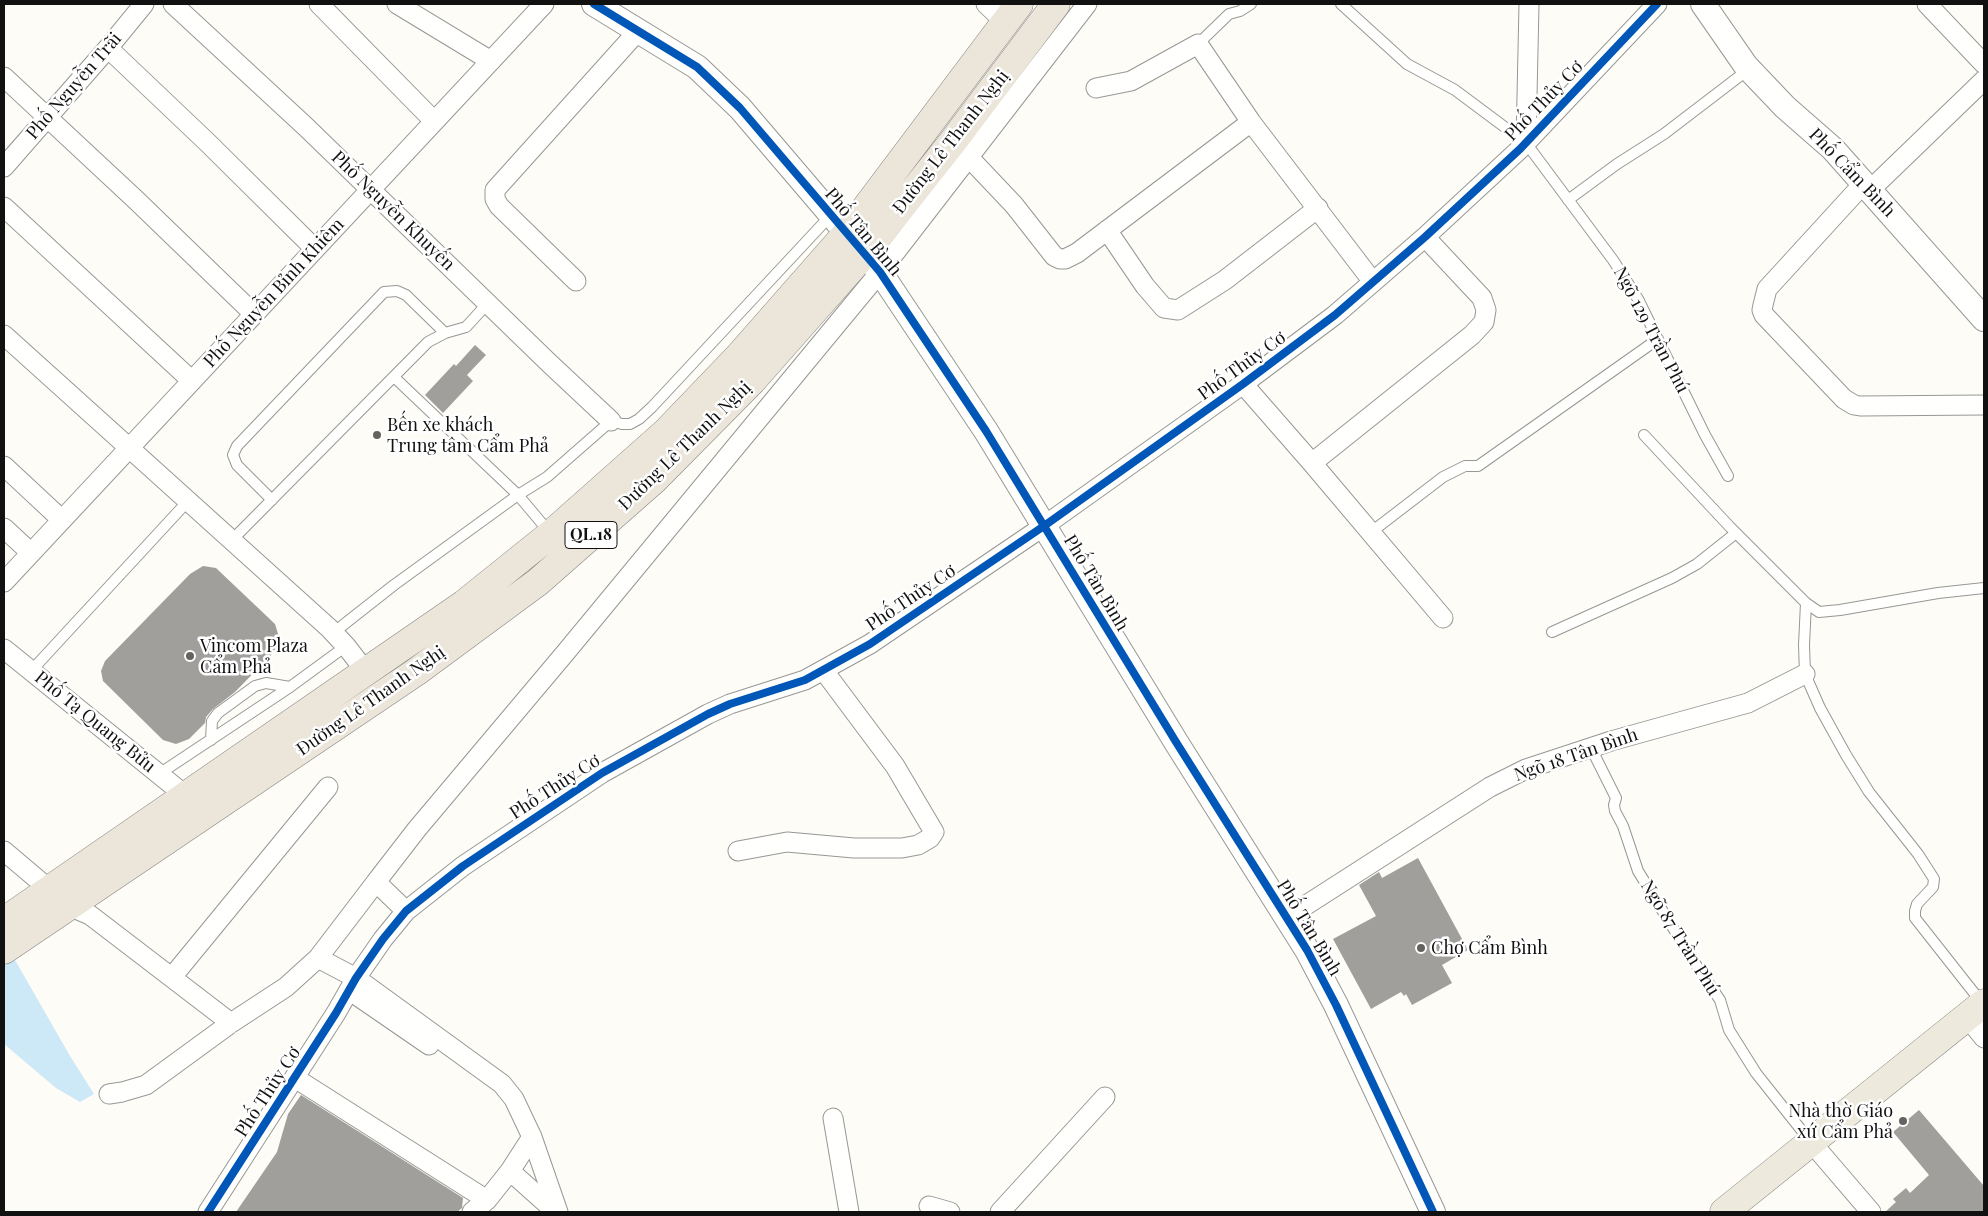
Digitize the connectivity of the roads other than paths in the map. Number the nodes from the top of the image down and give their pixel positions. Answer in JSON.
{"nodes":[{"id":1,"x":144,"y":4,"type":"edge"},
{"id":2,"x":173,"y":4,"type":"edge"},
{"id":3,"x":318,"y":4,"type":"edge"},
{"id":4,"x":396,"y":4,"type":"edge"},
{"id":5,"x":544,"y":4,"type":"edge"},
{"id":6,"x":594,"y":4,"type":"edge"},
{"id":7,"x":1056,"y":4,"type":"edge"},
{"id":8,"x":1087,"y":4,"type":"edge"},
{"id":9,"x":1252,"y":4,"type":"edge"},
{"id":10,"x":1341,"y":4,"type":"edge"},
{"id":11,"x":1529,"y":4,"type":"edge"},
{"id":12,"x":1657,"y":4,"type":"edge"},
{"id":13,"x":1703,"y":4,"type":"edge"},
{"id":14,"x":1927,"y":4,"type":"edge"},
{"id":15,"x":1004,"y":10,"type":"edge"},
{"id":16,"x":638,"y":31,"type":"junction"},
{"id":17,"x":1198,"y":44,"type":"junction"},
{"id":18,"x":108,"y":48,"type":"junction"},
{"id":19,"x":491,"y":61,"type":"junction"},
{"id":20,"x":1984,"y":64,"type":"edge"},
{"id":21,"x":1749,"y":69,"type":"junction"},
{"id":22,"x":4,"y":77,"type":"edge"},
{"id":23,"x":1984,"y":80,"type":"edge"},
{"id":24,"x":1096,"y":88,"type":"dead end"},
{"id":25,"x":46,"y":118,"type":"junction"},
{"id":26,"x":434,"y":121,"type":"junction"},
{"id":27,"x":1251,"y":122,"type":"junction"},
{"id":28,"x":1526,"y":143,"type":"junction"},
{"id":29,"x":961,"y":148,"type":"junction"},
{"id":30,"x":4,"y":167,"type":"edge"},
{"id":31,"x":1867,"y":186,"type":"junction"},
{"id":32,"x":371,"y":190,"type":"junction"},
{"id":33,"x":1568,"y":200,"type":"junction"},
{"id":34,"x":4,"y":207,"type":"edge"},
{"id":35,"x":1318,"y":208,"type":"junction"},
{"id":36,"x":839,"y":224,"type":"junction"},
{"id":37,"x":1107,"y":230,"type":"junction"},
{"id":38,"x":1425,"y":238,"type":"junction"},
{"id":39,"x":315,"y":249,"type":"junction"},
{"id":40,"x":872,"y":263,"type":"junction"},
{"id":41,"x":576,"y":281,"type":"dead end"},
{"id":42,"x":1373,"y":282,"type":"junction"},
{"id":43,"x":488,"y":303,"type":"junction"},
{"id":44,"x":254,"y":314,"type":"junction"},
{"id":45,"x":1984,"y":319,"type":"edge"},
{"id":46,"x":446,"y":333,"type":"junction"},
{"id":47,"x":4,"y":335,"type":"edge"},
{"id":48,"x":1658,"y":339,"type":"junction"},
{"id":49,"x":394,"y":377,"type":"junction"},
{"id":50,"x":192,"y":381,"type":"junction"},
{"id":51,"x":1244,"y":384,"type":"junction"},
{"id":52,"x":1984,"y":405,"type":"edge"},
{"id":53,"x":611,"y":421,"type":"junction"},
{"id":54,"x":1644,"y":435,"type":"dead end"},
{"id":55,"x":129,"y":448,"type":"junction"},
{"id":56,"x":1312,"y":463,"type":"junction"},
{"id":57,"x":4,"y":466,"type":"edge"},
{"id":58,"x":1728,"y":476,"type":"dead end"},
{"id":59,"x":518,"y":495,"type":"junction"},
{"id":60,"x":272,"y":500,"type":"junction"},
{"id":61,"x":188,"y":501,"type":"junction"},
{"id":62,"x":62,"y":520,"type":"junction"},
{"id":63,"x":1044,"y":526,"type":"junction"},
{"id":64,"x":4,"y":528,"type":"edge"},
{"id":65,"x":1370,"y":533,"type":"junction"},
{"id":66,"x":1736,"y":533,"type":"junction"},
{"id":67,"x":551,"y":534,"type":"junction"},
{"id":68,"x":231,"y":541,"type":"junction"},
{"id":69,"x":571,"y":552,"type":"junction"},
{"id":70,"x":31,"y":553,"type":"junction"},
{"id":71,"x":4,"y":582,"type":"edge"},
{"id":72,"x":1984,"y":588,"type":"edge"},
{"id":73,"x":1806,"y":603,"type":"junction"},
{"id":74,"x":1442,"y":618,"type":"dead end"},
{"id":75,"x":1552,"y":632,"type":"dead end"},
{"id":76,"x":340,"y":640,"type":"junction"},
{"id":77,"x":4,"y":650,"type":"edge"},
{"id":78,"x":32,"y":670,"type":"junction"},
{"id":79,"x":824,"y":671,"type":"junction"},
{"id":80,"x":366,"y":672,"type":"junction"},
{"id":81,"x":1806,"y":674,"type":"junction"},
{"id":82,"x":290,"y":687,"type":"junction"},
{"id":83,"x":211,"y":740,"type":"junction"},
{"id":84,"x":1591,"y":748,"type":"junction"},
{"id":85,"x":159,"y":774,"type":"junction"},
{"id":86,"x":328,"y":787,"type":"dead end"},
{"id":87,"x":186,"y":796,"type":"junction"},
{"id":88,"x":4,"y":851,"type":"edge"},
{"id":89,"x":738,"y":851,"type":"dead end"},
{"id":90,"x":376,"y":882,"type":"junction"},
{"id":91,"x":60,"y":898,"type":"junction"},
{"id":92,"x":406,"y":911,"type":"junction"},
{"id":93,"x":1286,"y":918,"type":"junction"},
{"id":94,"x":7,"y":938,"type":"edge"},
{"id":95,"x":318,"y":958,"type":"junction"},
{"id":96,"x":172,"y":977,"type":"junction"},
{"id":97,"x":352,"y":984,"type":"junction"},
{"id":98,"x":1978,"y":1008,"type":"edge"},
{"id":99,"x":231,"y":1023,"type":"junction"},
{"id":100,"x":1984,"y":1038,"type":"edge"},
{"id":101,"x":295,"y":1078,"type":"junction"},
{"id":102,"x":109,"y":1094,"type":"dead end"},
{"id":103,"x":1104,"y":1097,"type":"dead end"},
{"id":104,"x":833,"y":1118,"type":"dead end"},
{"id":105,"x":532,"y":1137,"type":"junction"},
{"id":106,"x":1811,"y":1142,"type":"junction"},
{"id":107,"x":510,"y":1171,"type":"junction"},
{"id":108,"x":479,"y":1206,"type":"edge"},
{"id":109,"x":929,"y":1206,"type":"dead end"},
{"id":110,"x":208,"y":1212,"type":"edge"},
{"id":111,"x":557,"y":1212,"type":"edge"},
{"id":112,"x":849,"y":1212,"type":"edge"},
{"id":113,"x":950,"y":1212,"type":"edge"},
{"id":114,"x":1000,"y":1212,"type":"edge"},
{"id":115,"x":1433,"y":1212,"type":"edge"},
{"id":116,"x":1724,"y":1212,"type":"edge"},
{"id":117,"x":1871,"y":1212,"type":"edge"}],
"edges":[{"from":1,"to":18,"type":"street","name":"Phố Nguyễn Trãi"},
{"from":2,"to":32,"type":"street","name":"Phố Nguyễn Khuyến"},
{"from":3,"to":26,"type":"street"},
{"from":4,"to":19,"type":"street"},
{"from":5,"to":19,"type":"street","name":"Phố Nguyễn Bỉnh Khiêm"},
{"from":6,"to":16,"type":"street","name":"Phố Tân Bình"},
{"from":7,"to":29,"type":"highway","name":"Đường Lê Thanh Nghị","number":"QL.18"},
{"from":8,"to":29,"type":"street"},
{"from":9,"to":17,"type":"lane"},
{"from":10,"to":28,"type":"lane","name":"Ngõ 129 Trần Phú"},
{"from":11,"to":28,"type":"street"},
{"from":12,"to":28,"type":"street","name":"Phố Thủy Cơ"},
{"from":13,"to":21,"type":"street","name":"Phố Cẩm Bình"},
{"from":14,"to":20,"type":"street"},
{"from":15,"to":36,"type":"highway","name":"Đường Lê Thanh Nghị","number":"QL.18"},
{"from":16,"to":36,"type":"street","name":"Phố Tân Bình"},
{"from":16,"to":41,"type":"street"},
{"from":17,"to":24,"type":"street"},
{"from":17,"to":27,"type":"street"},
{"from":18,"to":25,"type":"street","name":"Phố Nguyễn Trãi"},
{"from":18,"to":39,"type":"street"},
{"from":19,"to":26,"type":"street","name":"Phố Nguyễn Bỉnh Khiêm"},
{"from":21,"to":31,"type":"street","name":"Phố Cẩm Bình"},
{"from":21,"to":33,"type":"lane"},
{"from":22,"to":25,"type":"street"},
{"from":23,"to":31,"type":"street"},
{"from":25,"to":30,"type":"street","name":"Phố Nguyễn Trãi"},
{"from":25,"to":44,"type":"street"},
{"from":26,"to":32,"type":"street","name":"Phố Nguyễn Bỉnh Khiêm"},
{"from":27,"to":35,"type":"street"},
{"from":27,"to":37,"type":"street"},
{"from":28,"to":33,"type":"lane","name":"Ngõ 129 Trần Phú"},
{"from":28,"to":38,"type":"street","name":"Phố Thủy Cơ"},
{"from":29,"to":37,"type":"street"},
{"from":29,"to":40,"type":"highway","name":"Đường Lê Thanh Nghị","number":"QL.18"},
{"from":31,"to":45,"type":"street","name":"Phố Cẩm Bình"},
{"from":31,"to":52,"type":"street"},
{"from":32,"to":39,"type":"street","name":"Phố Nguyễn Bỉnh Khiêm"},
{"from":32,"to":43,"type":"street","name":"Phố Nguyễn Khuyến"},
{"from":33,"to":48,"type":"lane","name":"Ngõ 129 Trần Phú"},
{"from":34,"to":50,"type":"street"},
{"from":35,"to":37,"type":"street"},
{"from":35,"to":42,"type":"street"},
{"from":36,"to":40,"type":"street","name":"Phố Tân Bình"},
{"from":36,"to":53,"type":"lane"},
{"from":36,"to":67,"type":"highway","name":"Đường Lê Thanh Nghị","number":"QL.18"},
{"from":38,"to":42,"type":"street","name":"Phố Thủy Cơ"},
{"from":38,"to":56,"type":"street"},
{"from":39,"to":44,"type":"street","name":"Phố Nguyễn Bỉnh Khiêm"},
{"from":40,"to":63,"type":"street","name":"Phố Tân Bình"},
{"from":40,"to":69,"type":"highway","name":"Đường Lê Thanh Nghị","number":"QL.18"},
{"from":40,"to":90,"type":"street"},
{"from":42,"to":51,"type":"street","name":"Phố Thủy Cơ"},
{"from":43,"to":46,"type":"lane"},
{"from":43,"to":53,"type":"street","name":"Phố Nguyễn Khuyến"},
{"from":44,"to":50,"type":"street","name":"Phố Nguyễn Bỉnh Khiêm"},
{"from":46,"to":49,"type":"lane"},
{"from":46,"to":60,"type":"lane"},
{"from":47,"to":55,"type":"street"},
{"from":48,"to":58,"type":"lane","name":"Ngõ 129 Trần Phú"},
{"from":48,"to":65,"type":"lane"},
{"from":49,"to":59,"type":"lane"},
{"from":49,"to":60,"type":"lane"},
{"from":50,"to":55,"type":"street","name":"Phố Nguyễn Bỉnh Khiêm"},
{"from":51,"to":56,"type":"street"},
{"from":51,"to":63,"type":"street","name":"Phố Thủy Cơ"},
{"from":53,"to":59,"type":"lane"},
{"from":54,"to":66,"type":"lane"},
{"from":55,"to":61,"type":"street"},
{"from":55,"to":62,"type":"street","name":"Phố Nguyễn Bỉnh Khiêm"},
{"from":56,"to":65,"type":"street"},
{"from":57,"to":62,"type":"street"},
{"from":59,"to":67,"type":"lane"},
{"from":59,"to":76,"type":"lane"},
{"from":60,"to":68,"type":"lane"},
{"from":61,"to":68,"type":"street"},
{"from":61,"to":78,"type":"lane"},
{"from":62,"to":70,"type":"street","name":"Phố Nguyễn Bỉnh Khiêm"},
{"from":63,"to":79,"type":"street","name":"Phố Thủy Cơ"},
{"from":63,"to":93,"type":"street","name":"Phố Tân Bình"},
{"from":64,"to":70,"type":"street"},
{"from":65,"to":74,"type":"street"},
{"from":66,"to":73,"type":"lane"},
{"from":66,"to":75,"type":"lane"},
{"from":67,"to":69,"type":"highway"},
{"from":67,"to":80,"type":"highway","name":"Đường Lê Thanh Nghị","number":"QL.18"},
{"from":68,"to":76,"type":"street"},
{"from":69,"to":91,"type":"highway","name":"Đường Lê Thanh Nghị","number":"QL.18"},
{"from":70,"to":71,"type":"street","name":"Phố Nguyễn Bỉnh Khiêm"},
{"from":72,"to":73,"type":"lane"},
{"from":73,"to":81,"type":"lane"},
{"from":76,"to":80,"type":"street"},
{"from":76,"to":82,"type":"lane"},
{"from":77,"to":78,"type":"street","name":"Phố Tạ Quang Bửu"},
{"from":78,"to":85,"type":"street","name":"Phố Tạ Quang Bửu"},
{"from":79,"to":89,"type":"street"},
{"from":79,"to":92,"type":"street","name":"Phố Thủy Cơ"},
{"from":80,"to":87,"type":"highway","name":"Đường Lê Thanh Nghị","number":"QL.18"},
{"from":81,"to":84,"type":"street","name":"Ngõ 18 Tân Bình"},
{"from":81,"to":98,"type":"lane"},
{"from":82,"to":83,"type":"lane"},
{"from":82,"to":83,"type":"lane"},
{"from":83,"to":85,"type":"lane"},
{"from":84,"to":93,"type":"street","name":"Ngõ 18 Tân Bình"},
{"from":84,"to":106,"type":"lane","name":"Ngõ 87 Trần Phú"},
{"from":85,"to":87,"type":"street","name":"Phố Tạ Quang Bửu"},
{"from":86,"to":96,"type":"street"},
{"from":87,"to":91,"type":"highway","name":"Đường Lê Thanh Nghị","number":"QL.18"},
{"from":88,"to":91,"type":"street"},
{"from":90,"to":92,"type":"street"},
{"from":90,"to":95,"type":"street"},
{"from":91,"to":94,"type":"highway","name":"Đường Lê Thanh Nghị","number":"QL.18"},
{"from":91,"to":96,"type":"street"},
{"from":92,"to":97,"type":"street","name":"Phố Thủy Cơ"},
{"from":93,"to":115,"type":"street","name":"Phố Tân Bình"},
{"from":95,"to":97,"type":"street"},
{"from":95,"to":99,"type":"street"},
{"from":96,"to":99,"type":"street"},
{"from":97,"to":101,"type":"street","name":"Phố Thủy Cơ"},
{"from":97,"to":105,"type":"street"},
{"from":98,"to":100,"type":"street"},
{"from":98,"to":106,"type":"main road"},
{"from":99,"to":102,"type":"street"},
{"from":101,"to":108,"type":"street"},
{"from":101,"to":110,"type":"street","name":"Phố Thủy Cơ"},
{"from":103,"to":114,"type":"street"},
{"from":104,"to":112,"type":"street"},
{"from":105,"to":107,"type":"street"},
{"from":105,"to":111,"type":"street"},
{"from":106,"to":116,"type":"main road"},
{"from":106,"to":117,"type":"street"},
{"from":107,"to":108,"type":"street"},
{"from":107,"to":111,"type":"street"},
{"from":109,"to":113,"type":"street"}]}
